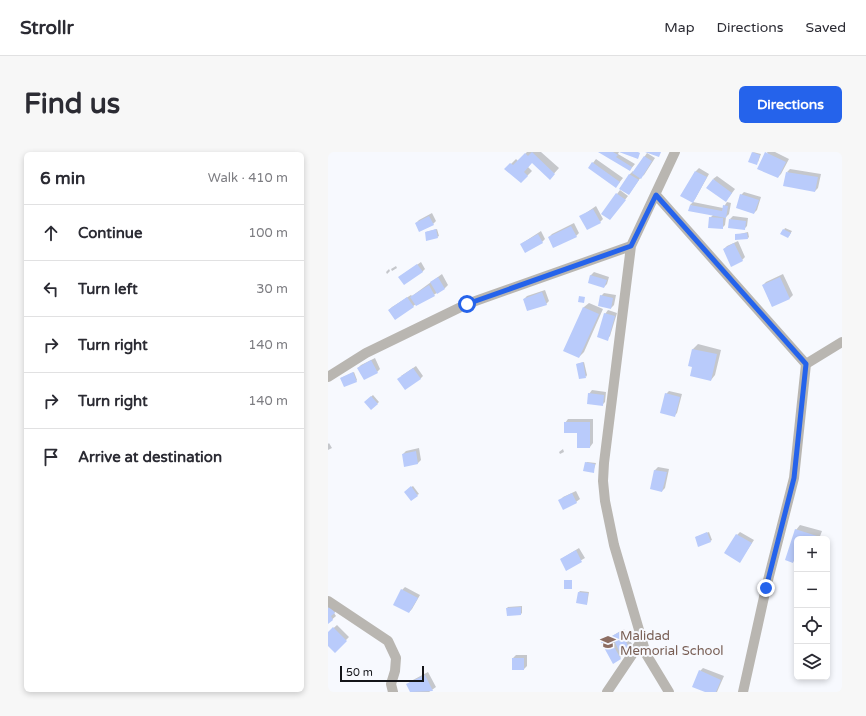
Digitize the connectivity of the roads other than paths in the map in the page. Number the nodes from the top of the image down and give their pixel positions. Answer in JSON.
{"nodes":[{"id":1,"x":675,"y":152,"type":"edge"},
{"id":2,"x":656,"y":195,"type":"junction"},
{"id":3,"x":631,"y":246,"type":"junction"},
{"id":4,"x":842,"y":342,"type":"edge"},
{"id":5,"x":806,"y":364,"type":"junction"},
{"id":6,"x":328,"y":377,"type":"edge"},
{"id":7,"x":328,"y":601,"type":"edge"},
{"id":8,"x":642,"y":640,"type":"junction"},
{"id":9,"x":393,"y":692,"type":"edge"},
{"id":10,"x":607,"y":692,"type":"edge"},
{"id":11,"x":668,"y":692,"type":"edge"},
{"id":12,"x":743,"y":692,"type":"edge"}],
"edges":[{"from":1,"to":2,"type":"street"},
{"from":2,"to":3,"type":"street"},
{"from":2,"to":5,"type":"street"},
{"from":3,"to":6,"type":"street"},
{"from":3,"to":8,"type":"street"},
{"from":4,"to":5,"type":"street"},
{"from":5,"to":12,"type":"street"},
{"from":7,"to":9,"type":"street"},
{"from":8,"to":10,"type":"street"},
{"from":8,"to":11,"type":"street"}]}
